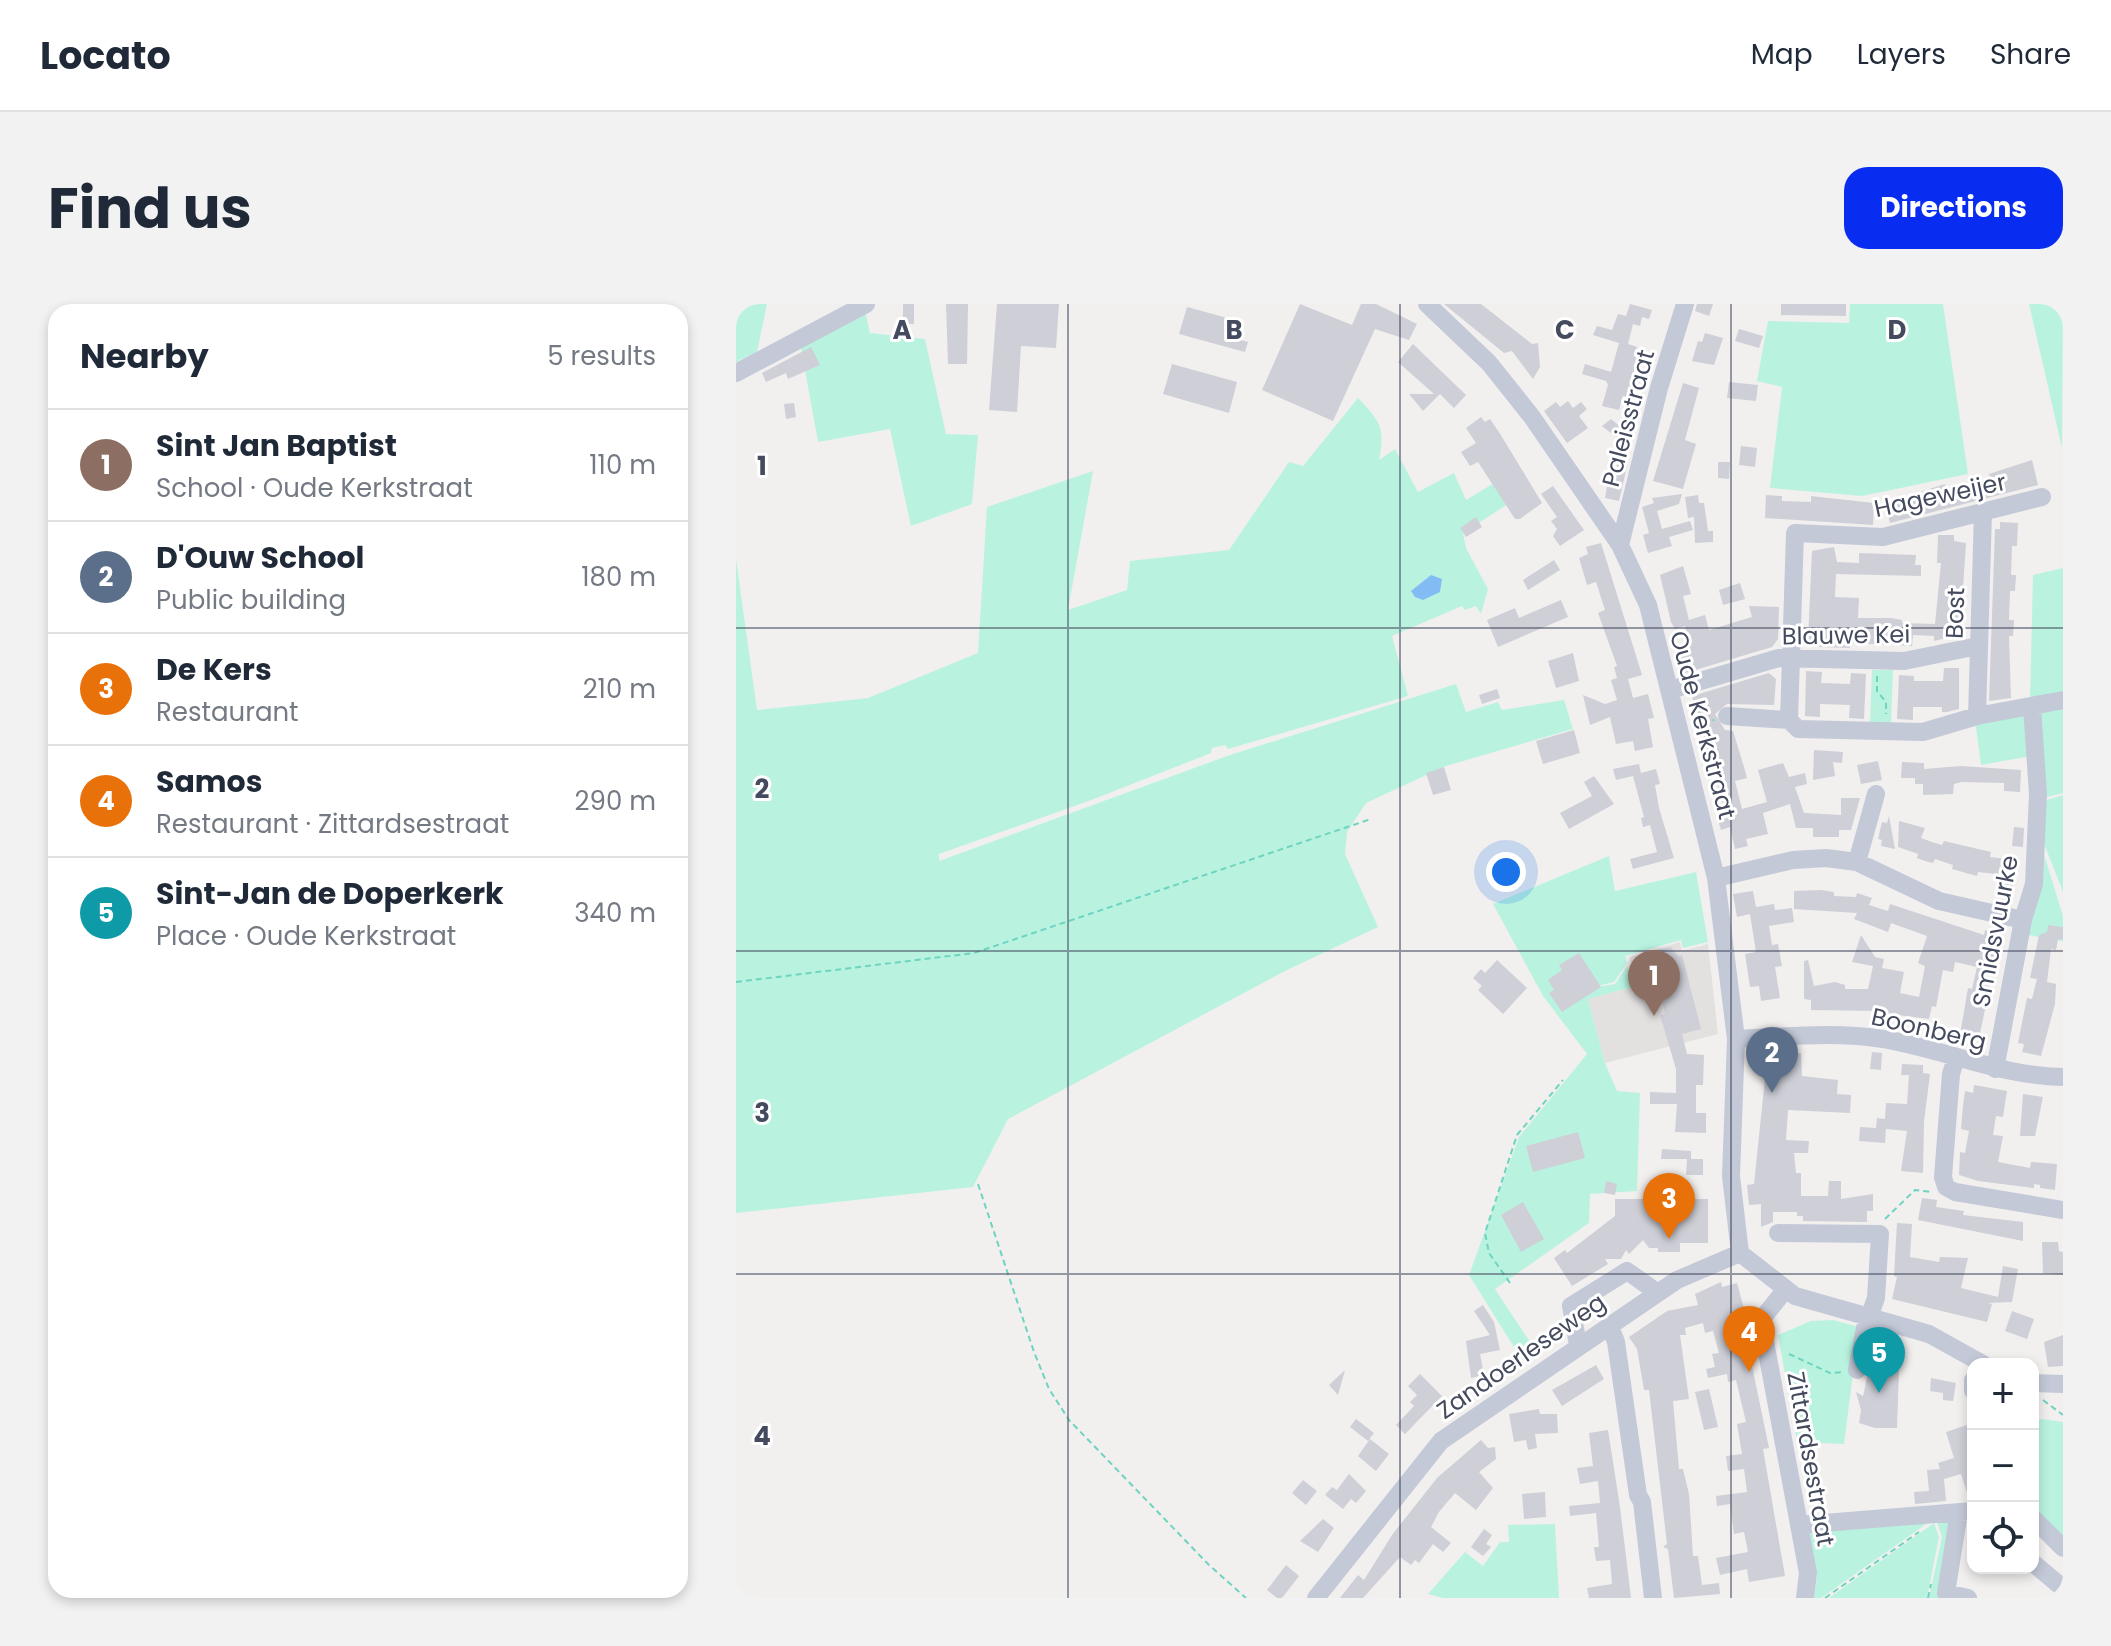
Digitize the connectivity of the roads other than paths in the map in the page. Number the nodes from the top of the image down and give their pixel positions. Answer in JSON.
{"nodes":[{"id":1,"x":866,"y":304,"type":"edge"},
{"id":2,"x":1427,"y":304,"type":"edge"},
{"id":3,"x":1685,"y":304,"type":"edge"},
{"id":4,"x":736,"y":373,"type":"edge"},
{"id":5,"x":2042,"y":497,"type":"dead end"},
{"id":6,"x":1983,"y":512,"type":"junction"},
{"id":7,"x":1620,"y":545,"type":"junction"},
{"id":8,"x":1978,"y":646,"type":"junction"},
{"id":9,"x":1790,"y":658,"type":"junction"},
{"id":10,"x":1670,"y":690,"type":"junction"},
{"id":11,"x":2063,"y":700,"type":"edge"},
{"id":12,"x":2032,"y":707,"type":"junction"},
{"id":13,"x":1727,"y":716,"type":"road end"},
{"id":14,"x":1977,"y":716,"type":"junction"},
{"id":15,"x":1789,"y":720,"type":"junction"},
{"id":16,"x":1876,"y":794,"type":"dead end"},
{"id":17,"x":1857,"y":862,"type":"junction"},
{"id":18,"x":1716,"y":878,"type":"junction"},
{"id":19,"x":2023,"y":920,"type":"junction"},
{"id":20,"x":1736,"y":1039,"type":"junction"},
{"id":21,"x":1956,"y":1058,"type":"junction"},
{"id":22,"x":1995,"y":1069,"type":"junction"},
{"id":23,"x":2063,"y":1077,"type":"edge"},
{"id":24,"x":2063,"y":1210,"type":"edge"},
{"id":25,"x":1778,"y":1233,"type":"dead end"},
{"id":26,"x":1740,"y":1253,"type":"junction"},
{"id":27,"x":1785,"y":1290,"type":"junction"},
{"id":28,"x":1658,"y":1293,"type":"junction"},
{"id":29,"x":1868,"y":1317,"type":"junction"},
{"id":30,"x":1609,"y":1324,"type":"junction"},
{"id":31,"x":1578,"y":1345,"type":"junction"},
{"id":32,"x":1972,"y":1358,"type":"edge"},
{"id":33,"x":1857,"y":1370,"type":"road end"},
{"id":34,"x":2063,"y":1384,"type":"edge"},
{"id":35,"x":2039,"y":1387,"type":"edge"},
{"id":36,"x":1966,"y":1512,"type":"edge"},
{"id":37,"x":2039,"y":1524,"type":"edge"},
{"id":38,"x":1799,"y":1525,"type":"junction"},
{"id":39,"x":2063,"y":1548,"type":"edge"},
{"id":40,"x":2039,"y":1568,"type":"edge"},
{"id":41,"x":2063,"y":1588,"type":"edge"},
{"id":42,"x":1945,"y":1596,"type":"edge"},
{"id":43,"x":1316,"y":1598,"type":"edge"},
{"id":44,"x":1653,"y":1598,"type":"edge"},
{"id":45,"x":1805,"y":1598,"type":"edge"},
{"id":46,"x":1968,"y":1598,"type":"edge"}],
"edges":[{"from":1,"to":4,"type":"street"},
{"from":2,"to":7,"type":"street","name":"Oude Kerkstraat"},
{"from":3,"to":7,"type":"street","name":"Paleisstraat"},
{"from":5,"to":6,"type":"street","name":"Hageweijer"},
{"from":6,"to":8,"type":"street","name":"Bost"},
{"from":6,"to":9,"type":"street","name":"Hageweijer"},
{"from":7,"to":10,"type":"street","name":"Oude Kerkstraat"},
{"from":8,"to":9,"type":"street","name":"Blauwe Kei"},
{"from":8,"to":14,"type":"street","name":"Bost"},
{"from":9,"to":10,"type":"street","name":"Blauwe Kei"},
{"from":9,"to":15,"type":"street","name":"Hageweijer"},
{"from":10,"to":18,"type":"street","name":"Oude Kerkstraat"},
{"from":11,"to":12,"type":"street"},
{"from":12,"to":14,"type":"street"},
{"from":12,"to":19,"type":"street","name":"Smidsvuurke"},
{"from":13,"to":15,"type":"street"},
{"from":14,"to":15,"type":"street"},
{"from":16,"to":17,"type":"street"},
{"from":17,"to":18,"type":"street"},
{"from":17,"to":19,"type":"street"},
{"from":18,"to":20,"type":"street","name":"Oude Kerkstraat"},
{"from":19,"to":22,"type":"street","name":"Smidsvuurke"},
{"from":20,"to":21,"type":"street","name":"Boonberg"},
{"from":20,"to":26,"type":"street","name":"Oude Kerkstraat"},
{"from":21,"to":22,"type":"street","name":"Boonberg"},
{"from":21,"to":24,"type":"street"},
{"from":22,"to":23,"type":"street","name":"Boonberg"},
{"from":25,"to":29,"type":"street"},
{"from":26,"to":27,"type":"street"},
{"from":26,"to":28,"type":"street","name":"Zandoerleseweg"},
{"from":27,"to":29,"type":"street"},
{"from":27,"to":38,"type":"street","name":"Zittardsestraat"},
{"from":28,"to":30,"type":"street","name":"Zandoerleseweg"},
{"from":28,"to":31,"type":"street"},
{"from":29,"to":32,"type":"street"},
{"from":29,"to":33,"type":"street"},
{"from":30,"to":31,"type":"street","name":"Zandoerleseweg"},
{"from":30,"to":44,"type":"street"},
{"from":31,"to":43,"type":"street","name":"Zandoerleseweg"},
{"from":34,"to":35,"type":"street"},
{"from":36,"to":38,"type":"street"},
{"from":36,"to":42,"type":"street"},
{"from":37,"to":39,"type":"street"},
{"from":38,"to":45,"type":"street","name":"Zittardsestraat"},
{"from":40,"to":41,"type":"street"},
{"from":42,"to":46,"type":"street"}]}
